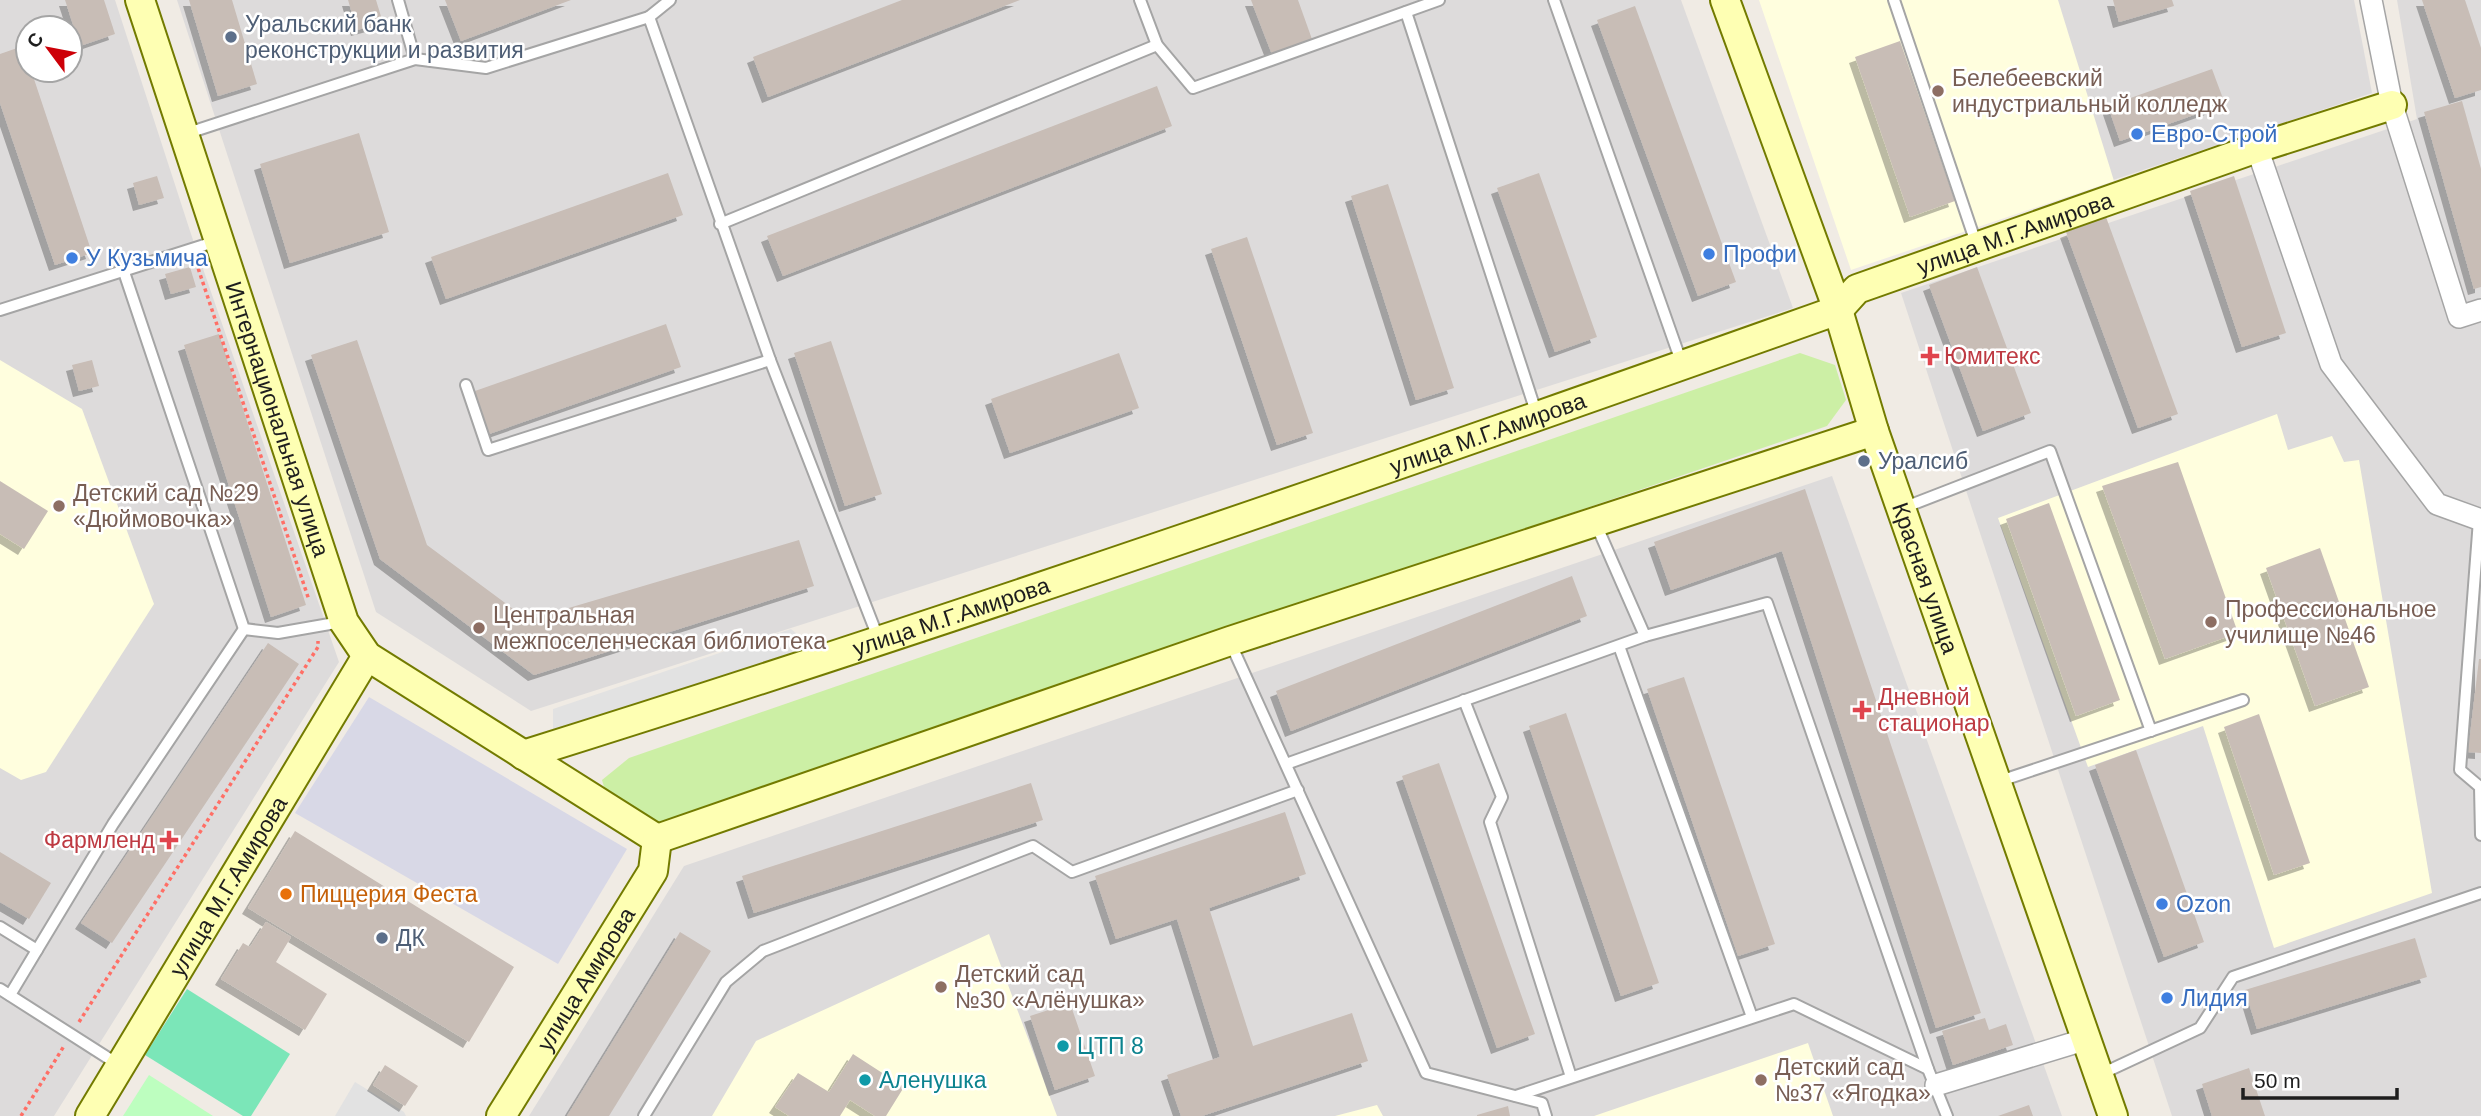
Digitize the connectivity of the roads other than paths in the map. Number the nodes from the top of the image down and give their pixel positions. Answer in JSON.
{"nodes":[{"id":1,"x":140,"y":0,"type":"edge"},
{"id":2,"x":398,"y":0,"type":"edge"},
{"id":3,"x":670,"y":0,"type":"edge"},
{"id":4,"x":1140,"y":0,"type":"edge"},
{"id":5,"x":1439,"y":0,"type":"edge"},
{"id":6,"x":1554,"y":0,"type":"edge"},
{"id":7,"x":1725,"y":0,"type":"edge"},
{"id":8,"x":1894,"y":0,"type":"edge"},
{"id":9,"x":2371,"y":0,"type":"edge"},
{"id":10,"x":1406,"y":12,"type":"junction"},
{"id":11,"x":649,"y":17,"type":"junction"},
{"id":12,"x":1157,"y":45,"type":"junction"},
{"id":13,"x":415,"y":60,"type":"junction"},
{"id":14,"x":2392,"y":105,"type":"junction"},
{"id":15,"x":185,"y":134,"type":"junction"},
{"id":16,"x":2257,"y":148,"type":"junction"},
{"id":17,"x":720,"y":224,"type":"junction"},
{"id":18,"x":220,"y":240,"type":"junction"},
{"id":19,"x":1978,"y":246,"type":"junction"},
{"id":20,"x":124,"y":272,"type":"junction"},
{"id":21,"x":0,"y":310,"type":"edge"},
{"id":22,"x":1838,"y":310,"type":"junction"},
{"id":23,"x":2481,"y":310,"type":"edge"},
{"id":24,"x":770,"y":360,"type":"junction"},
{"id":25,"x":1682,"y":366,"type":"junction"},
{"id":26,"x":466,"y":385,"type":"dead end"},
{"id":27,"x":1538,"y":417,"type":"junction"},
{"id":28,"x":1874,"y":431,"type":"junction"},
{"id":29,"x":1901,"y":509,"type":"junction"},
{"id":30,"x":2480,"y":520,"type":"edge"},
{"id":31,"x":1595,"y":522,"type":"junction"},
{"id":32,"x":344,"y":622,"type":"junction"},
{"id":33,"x":244,"y":629,"type":"junction"},
{"id":34,"x":1645,"y":636,"type":"junction"},
{"id":35,"x":1230,"y":641,"type":"junction"},
{"id":36,"x":879,"y":642,"type":"junction"},
{"id":37,"x":1619,"y":646,"type":"junction"},
{"id":38,"x":367,"y":656,"type":"junction"},
{"id":39,"x":2243,"y":700,"type":"dead end"},
{"id":40,"x":1464,"y":701,"type":"junction"},
{"id":41,"x":2151,"y":731,"type":"junction"},
{"id":42,"x":523,"y":755,"type":"junction"},
{"id":43,"x":1286,"y":764,"type":"junction"},
{"id":44,"x":1997,"y":782,"type":"junction"},
{"id":45,"x":1298,"y":790,"type":"junction"},
{"id":46,"x":2481,"y":835,"type":"edge"},
{"id":47,"x":657,"y":839,"type":"junction"},
{"id":48,"x":2481,"y":893,"type":"edge"},
{"id":49,"x":0,"y":927,"type":"edge"},
{"id":50,"x":37,"y":950,"type":"junction"},
{"id":51,"x":5,"y":992,"type":"edge"},
{"id":52,"x":1752,"y":1017,"type":"junction"},
{"id":53,"x":2087,"y":1039,"type":"junction"},
{"id":54,"x":121,"y":1066,"type":"junction"},
{"id":55,"x":2099,"y":1075,"type":"junction"},
{"id":56,"x":1571,"y":1077,"type":"junction"},
{"id":57,"x":1932,"y":1077,"type":"junction"},
{"id":58,"x":1515,"y":1096,"type":"junction"},
{"id":59,"x":90,"y":1116,"type":"edge"},
{"id":60,"x":500,"y":1116,"type":"edge"},
{"id":61,"x":643,"y":1116,"type":"edge"},
{"id":62,"x":1546,"y":1116,"type":"edge"},
{"id":63,"x":1947,"y":1116,"type":"edge"},
{"id":64,"x":2113,"y":1116,"type":"edge"}],
"edges":[{"from":1,"to":15,"type":"street","name":"Интернациональная улица"},
{"from":2,"to":13,"type":"lane"},
{"from":3,"to":11,"type":"lane"},
{"from":4,"to":12,"type":"lane"},
{"from":5,"to":10,"type":"lane"},
{"from":6,"to":25,"type":"lane"},
{"from":7,"to":22,"type":"street","name":"Красная улица"},
{"from":8,"to":19,"type":"lane"},
{"from":9,"to":14,"type":"street"},
{"from":10,"to":12,"type":"lane"},
{"from":10,"to":27,"type":"lane"},
{"from":11,"to":13,"type":"lane"},
{"from":11,"to":17,"type":"lane"},
{"from":12,"to":17,"type":"lane"},
{"from":13,"to":15,"type":"lane"},
{"from":14,"to":16,"type":"street","name":"улица М.Г.Амирова"},
{"from":14,"to":23,"type":"street"},
{"from":15,"to":18,"type":"street","name":"Интернациональная улица"},
{"from":16,"to":19,"type":"street","name":"улица М.Г.Амирова"},
{"from":16,"to":30,"type":"street"},
{"from":17,"to":24,"type":"lane"},
{"from":18,"to":20,"type":"lane"},
{"from":18,"to":32,"type":"street","name":"Интернациональная улица"},
{"from":19,"to":22,"type":"street","name":"улица М.Г.Амирова"},
{"from":20,"to":21,"type":"lane"},
{"from":20,"to":33,"type":"lane"},
{"from":22,"to":25,"type":"street","name":"улица М.Г.Амирова"},
{"from":22,"to":28,"type":"street","name":"Красная улица"},
{"from":24,"to":26,"type":"lane"},
{"from":24,"to":36,"type":"lane"},
{"from":25,"to":27,"type":"street","name":"улица М.Г.Амирова"},
{"from":27,"to":36,"type":"street","name":"улица М.Г.Амирова"},
{"from":28,"to":29,"type":"street","name":"Красная улица"},
{"from":28,"to":31,"type":"street"},
{"from":29,"to":41,"type":"lane"},
{"from":29,"to":44,"type":"street","name":"Красная улица"},
{"from":30,"to":46,"type":"lane"},
{"from":31,"to":34,"type":"lane"},
{"from":31,"to":35,"type":"street"},
{"from":32,"to":33,"type":"lane"},
{"from":32,"to":38,"type":"street","name":"Интернациональная улица"},
{"from":33,"to":50,"type":"lane"},
{"from":34,"to":37,"type":"lane"},
{"from":34,"to":57,"type":"lane"},
{"from":35,"to":43,"type":"lane"},
{"from":35,"to":47,"type":"street"},
{"from":36,"to":42,"type":"street","name":"улица М.Г.Амирова"},
{"from":37,"to":40,"type":"lane"},
{"from":37,"to":52,"type":"lane"},
{"from":38,"to":42,"type":"street","name":"Интернациональная улица"},
{"from":38,"to":54,"type":"street","name":"улица М.Г.Амирова"},
{"from":39,"to":41,"type":"lane"},
{"from":40,"to":43,"type":"lane"},
{"from":40,"to":56,"type":"lane"},
{"from":41,"to":44,"type":"lane"},
{"from":42,"to":47,"type":"street"},
{"from":43,"to":45,"type":"lane"},
{"from":44,"to":53,"type":"street","name":"Красная улица"},
{"from":45,"to":58,"type":"lane"},
{"from":45,"to":61,"type":"lane"},
{"from":47,"to":60,"type":"street","name":"улица Амирова"},
{"from":48,"to":55,"type":"lane"},
{"from":49,"to":50,"type":"lane"},
{"from":50,"to":51,"type":"lane"},
{"from":51,"to":54,"type":"lane"},
{"from":52,"to":56,"type":"lane"},
{"from":52,"to":57,"type":"lane"},
{"from":53,"to":55,"type":"street","name":"Красная улица"},
{"from":53,"to":57,"type":"street"},
{"from":54,"to":59,"type":"street","name":"улица М.Г.Амирова"},
{"from":55,"to":64,"type":"street","name":"Красная улица"},
{"from":56,"to":58,"type":"lane"},
{"from":57,"to":63,"type":"lane"},
{"from":58,"to":62,"type":"lane"}]}
